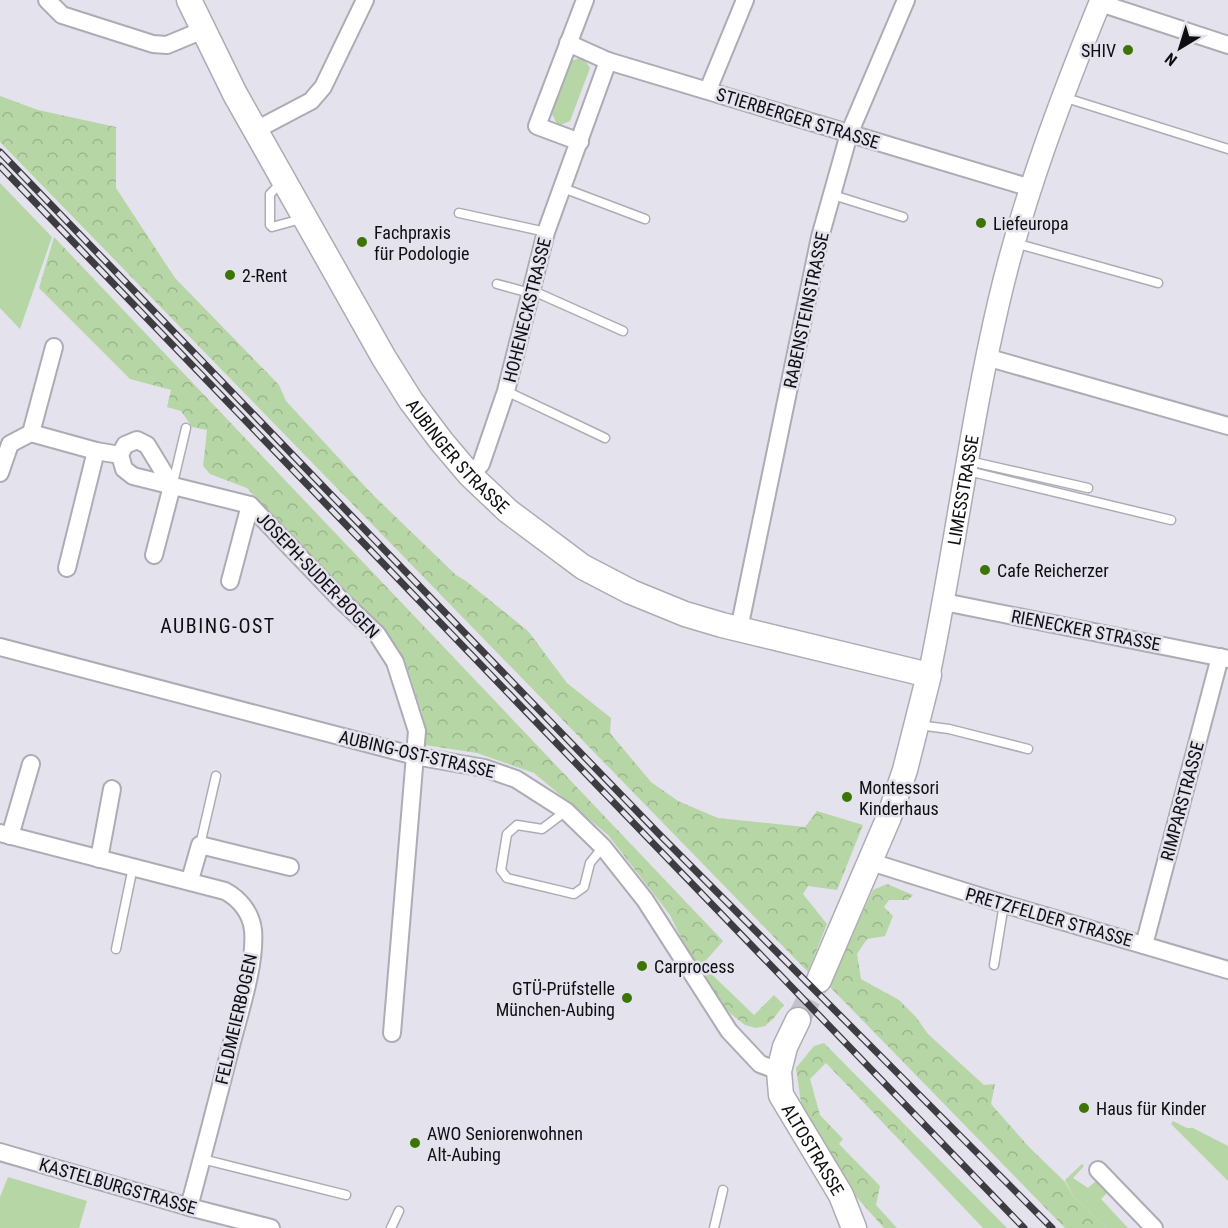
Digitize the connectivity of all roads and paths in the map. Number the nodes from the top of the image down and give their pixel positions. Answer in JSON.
{"nodes":[{"id":1,"x":47,"y":0,"type":"edge"},
{"id":2,"x":189,"y":0,"type":"edge"},
{"id":3,"x":365,"y":0,"type":"edge"},
{"id":4,"x":585,"y":0,"type":"edge"},
{"id":5,"x":745,"y":0,"type":"edge"},
{"id":6,"x":906,"y":0,"type":"edge"},
{"id":7,"x":1100,"y":1,"type":"edge"},
{"id":8,"x":203,"y":30,"type":"junction"},
{"id":9,"x":568,"y":43,"type":"junction"},
{"id":10,"x":1228,"y":45,"type":"edge"},
{"id":11,"x":608,"y":61,"type":"junction"},
{"id":12,"x":708,"y":90,"type":"junction"},
{"id":13,"x":1062,"y":97,"type":"junction"},
{"id":14,"x":256,"y":130,"type":"junction"},
{"id":15,"x":849,"y":134,"type":"junction"},
{"id":16,"x":580,"y":142,"type":"junction"},
{"id":17,"x":1228,"y":149,"type":"edge"},
{"id":18,"x":284,"y":181,"type":"junction"},
{"id":19,"x":563,"y":188,"type":"junction"},
{"id":20,"x":1030,"y":188,"type":"junction"},
{"id":21,"x":833,"y":195,"type":"junction"},
{"id":22,"x":459,"y":213,"type":"dead end"},
{"id":23,"x":903,"y":217,"type":"dead end"},
{"id":24,"x":305,"y":218,"type":"junction"},
{"id":25,"x":645,"y":219,"type":"dead end"},
{"id":26,"x":546,"y":232,"type":"junction"},
{"id":27,"x":1014,"y":243,"type":"junction"},
{"id":28,"x":1158,"y":283,"type":"dead end"},
{"id":29,"x":497,"y":284,"type":"dead end"},
{"id":30,"x":531,"y":292,"type":"junction"},
{"id":31,"x":624,"y":331,"type":"dead end"},
{"id":32,"x":54,"y":347,"type":"dead end"},
{"id":33,"x":986,"y":357,"type":"junction"},
{"id":34,"x":506,"y":391,"type":"junction"},
{"id":35,"x":1228,"y":426,"type":"edge"},
{"id":36,"x":186,"y":428,"type":"dead end"},
{"id":37,"x":31,"y":433,"type":"junction"},
{"id":38,"x":605,"y":438,"type":"dead end"},
{"id":39,"x":96,"y":451,"type":"junction"},
{"id":40,"x":120,"y":455,"type":"junction"},
{"id":41,"x":968,"y":466,"type":"junction"},
{"id":42,"x":0,"y":473,"type":"edge"},
{"id":43,"x":470,"y":475,"type":"junction"},
{"id":44,"x":172,"y":486,"type":"junction"},
{"id":45,"x":1088,"y":488,"type":"dead end"},
{"id":46,"x":250,"y":505,"type":"junction"},
{"id":47,"x":1171,"y":520,"type":"dead end"},
{"id":48,"x":154,"y":555,"type":"dead end"},
{"id":49,"x":67,"y":568,"type":"dead end"},
{"id":50,"x":230,"y":581,"type":"dead end"},
{"id":51,"x":944,"y":602,"type":"junction"},
{"id":52,"x":739,"y":629,"type":"junction"},
{"id":53,"x":0,"y":647,"type":"edge"},
{"id":54,"x":1224,"y":658,"type":"edge"},
{"id":55,"x":929,"y":675,"type":"junction"},
{"id":56,"x":917,"y":725,"type":"junction"},
{"id":57,"x":1028,"y":749,"type":"dead end"},
{"id":58,"x":415,"y":756,"type":"junction"},
{"id":59,"x":31,"y":764,"type":"dead end"},
{"id":60,"x":216,"y":776,"type":"dead end"},
{"id":61,"x":112,"y":789,"type":"dead end"},
{"id":62,"x":566,"y":811,"type":"junction"},
{"id":63,"x":5,"y":834,"type":"edge"},
{"id":64,"x":200,"y":846,"type":"junction"},
{"id":65,"x":603,"y":847,"type":"junction"},
{"id":66,"x":99,"y":859,"type":"junction"},
{"id":67,"x":871,"y":862,"type":"junction"},
{"id":68,"x":133,"y":867,"type":"junction"},
{"id":69,"x":290,"y":867,"type":"dead end"},
{"id":70,"x":190,"y":880,"type":"junction"},
{"id":71,"x":1004,"y":904,"type":"junction"},
{"id":72,"x":1144,"y":945,"type":"junction"},
{"id":73,"x":116,"y":949,"type":"dead end"},
{"id":74,"x":994,"y":965,"type":"dead end"},
{"id":75,"x":1228,"y":970,"type":"edge"},
{"id":76,"x":819,"y":980,"type":"tunnel mouth"},
{"id":77,"x":798,"y":1020,"type":"tunnel mouth"},
{"id":78,"x":392,"y":1033,"type":"dead end"},
{"id":79,"x":779,"y":1071,"type":"junction"},
{"id":80,"x":0,"y":1152,"type":"edge"},
{"id":81,"x":202,"y":1158,"type":"junction"},
{"id":82,"x":1098,"y":1170,"type":"dead end"},
{"id":83,"x":723,"y":1190,"type":"dead end"},
{"id":84,"x":346,"y":1195,"type":"dead end"},
{"id":85,"x":189,"y":1207,"type":"junction"},
{"id":86,"x":399,"y":1211,"type":"dead end"},
{"id":87,"x":856,"y":1226,"type":"edge"},
{"id":88,"x":261,"y":1227,"type":"edge"},
{"id":89,"x":391,"y":1228,"type":"edge"},
{"id":90,"x":714,"y":1228,"type":"edge"},
{"id":91,"x":1154,"y":1228,"type":"edge"}],
"edges":[{"from":1,"to":8,"type":"street"},
{"from":2,"to":8,"type":"main road","name":"AUBINGER STRASSE"},
{"from":3,"to":14,"type":"street"},
{"from":4,"to":9,"type":"street"},
{"from":5,"to":12,"type":"street"},
{"from":6,"to":15,"type":"street","name":"RABENSTEINSTRASSE"},
{"from":7,"to":10,"type":"street"},
{"from":7,"to":13,"type":"street","name":"LIMESSTRASSE"},
{"from":8,"to":14,"type":"main road","name":"AUBINGER STRASSE"},
{"from":9,"to":11,"type":"street","name":"STIERBERGER STRASSE"},
{"from":9,"to":16,"type":"street"},
{"from":11,"to":12,"type":"street","name":"STIERBERGER STRASSE"},
{"from":11,"to":16,"type":"street","name":"HOHENECKSTRASSE"},
{"from":12,"to":15,"type":"street","name":"STIERBERGER STRASSE"},
{"from":13,"to":17,"type":"lane"},
{"from":13,"to":20,"type":"street","name":"LIMESSTRASSE"},
{"from":14,"to":18,"type":"main road","name":"AUBINGER STRASSE"},
{"from":15,"to":20,"type":"street","name":"STIERBERGER STRASSE"},
{"from":15,"to":21,"type":"street","name":"RABENSTEINSTRASSE"},
{"from":16,"to":19,"type":"street","name":"HOHENECKSTRASSE"},
{"from":18,"to":24,"type":"main road","name":"AUBINGER STRASSE"},
{"from":18,"to":24,"type":"lane"},
{"from":19,"to":25,"type":"lane"},
{"from":19,"to":26,"type":"street","name":"HOHENECKSTRASSE"},
{"from":20,"to":27,"type":"street","name":"LIMESSTRASSE"},
{"from":21,"to":23,"type":"lane"},
{"from":21,"to":52,"type":"street","name":"RABENSTEINSTRASSE"},
{"from":22,"to":26,"type":"lane"},
{"from":24,"to":43,"type":"main road","name":"AUBINGER STRASSE"},
{"from":26,"to":30,"type":"street","name":"HOHENECKSTRASSE"},
{"from":27,"to":28,"type":"lane"},
{"from":27,"to":33,"type":"street","name":"LIMESSTRASSE"},
{"from":29,"to":30,"type":"lane"},
{"from":30,"to":31,"type":"lane"},
{"from":30,"to":34,"type":"street","name":"HOHENECKSTRASSE"},
{"from":32,"to":37,"type":"street"},
{"from":33,"to":35,"type":"street"},
{"from":33,"to":41,"type":"street","name":"LIMESSTRASSE"},
{"from":34,"to":38,"type":"lane"},
{"from":34,"to":43,"type":"street","name":"HOHENECKSTRASSE"},
{"from":36,"to":44,"type":"lane"},
{"from":37,"to":39,"type":"street"},
{"from":37,"to":42,"type":"street"},
{"from":39,"to":40,"type":"street"},
{"from":39,"to":49,"type":"street"},
{"from":40,"to":44,"type":"street","name":"JOSEPH-SUDER-BOGEN"},
{"from":40,"to":44,"type":"street"},
{"from":41,"to":45,"type":"lane"},
{"from":41,"to":47,"type":"lane"},
{"from":41,"to":51,"type":"street","name":"LIMESSTRASSE"},
{"from":43,"to":52,"type":"main road","name":"AUBINGER STRASSE"},
{"from":44,"to":46,"type":"street","name":"JOSEPH-SUDER-BOGEN"},
{"from":44,"to":48,"type":"street"},
{"from":46,"to":50,"type":"street"},
{"from":46,"to":58,"type":"street","name":"JOSEPH-SUDER-BOGEN"},
{"from":51,"to":54,"type":"street","name":"RIENECKER STRASSE"},
{"from":51,"to":55,"type":"street","name":"LIMESSTRASSE"},
{"from":52,"to":55,"type":"main road","name":"AUBINGER STRASSE"},
{"from":53,"to":58,"type":"street","name":"AUBING-OST-STRASSE"},
{"from":54,"to":72,"type":"street","name":"RIMPARSTRASSE"},
{"from":55,"to":56,"type":"main road","name":"LIMESSTRASSE"},
{"from":56,"to":57,"type":"lane"},
{"from":56,"to":67,"type":"main road","name":"LIMESSTRASSE"},
{"from":58,"to":62,"type":"street","name":"AUBING-OST-STRASSE"},
{"from":58,"to":78,"type":"street","name":"JOSEPH-SUDER-BOGEN"},
{"from":59,"to":63,"type":"street"},
{"from":60,"to":64,"type":"lane"},
{"from":61,"to":66,"type":"street"},
{"from":62,"to":65,"type":"street","name":"AUBING-OST-STRASSE"},
{"from":62,"to":65,"type":"lane"},
{"from":63,"to":66,"type":"street","name":"FELDMEIERBOGEN"},
{"from":64,"to":69,"type":"street"},
{"from":64,"to":70,"type":"street"},
{"from":65,"to":79,"type":"street","name":"AUBING-OST-STRASSE"},
{"from":66,"to":68,"type":"street","name":"FELDMEIERBOGEN"},
{"from":67,"to":71,"type":"street","name":"PRETZFELDER STRASSE"},
{"from":67,"to":76,"type":"main road","name":"LIMESSTRASSE"},
{"from":68,"to":70,"type":"street","name":"FELDMEIERBOGEN"},
{"from":68,"to":73,"type":"lane"},
{"from":70,"to":81,"type":"street","name":"FELDMEIERBOGEN"},
{"from":71,"to":72,"type":"street","name":"PRETZFELDER STRASSE"},
{"from":71,"to":74,"type":"lane"},
{"from":72,"to":75,"type":"street","name":"PRETZFELDER STRASSE"},
{"from":77,"to":79,"type":"main road"},
{"from":79,"to":87,"type":"main road","name":"ALTOSTRASSE"},
{"from":80,"to":85,"type":"street","name":"KASTELBURGSTRASSE"},
{"from":81,"to":84,"type":"lane"},
{"from":81,"to":85,"type":"street","name":"FELDMEIERBOGEN"},
{"from":82,"to":91,"type":"street"},
{"from":83,"to":90,"type":"lane"},
{"from":85,"to":88,"type":"street","name":"KASTELBURGSTRASSE"},
{"from":86,"to":89,"type":"lane"}]}
